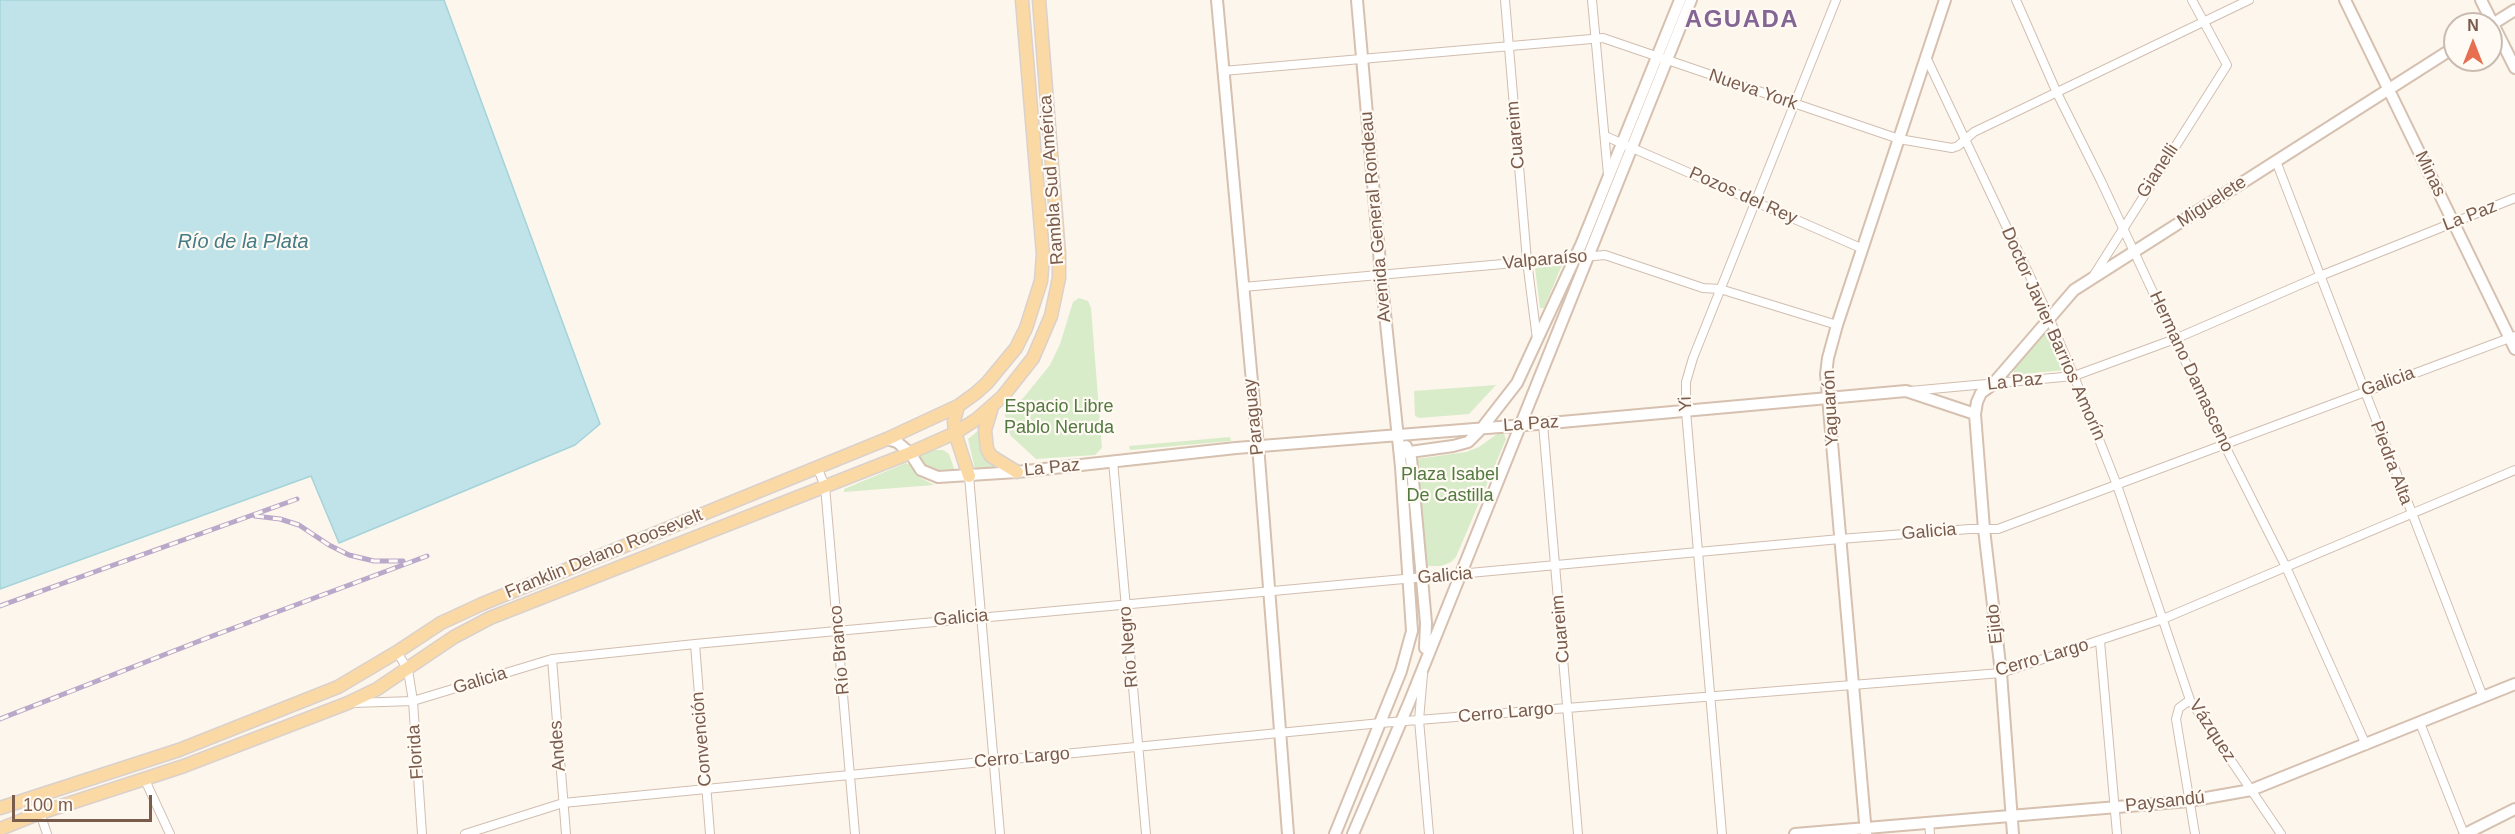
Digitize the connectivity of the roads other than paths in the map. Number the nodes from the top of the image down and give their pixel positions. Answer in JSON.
{"nodes":[{"id":1,"x":1022,"y":0,"type":"edge"},
{"id":2,"x":1039,"y":0,"type":"edge"},
{"id":3,"x":1217,"y":0,"type":"edge"},
{"id":4,"x":1357,"y":0,"type":"edge"},
{"id":5,"x":1505,"y":0,"type":"edge"},
{"id":6,"x":1592,"y":0,"type":"edge"},
{"id":7,"x":1680,"y":0,"type":"edge"},
{"id":8,"x":1691,"y":0,"type":"edge"},
{"id":9,"x":1836,"y":0,"type":"edge"},
{"id":10,"x":1945,"y":0,"type":"edge"},
{"id":11,"x":2016,"y":0,"type":"edge"},
{"id":12,"x":2192,"y":0,"type":"edge"},
{"id":13,"x":2249,"y":0,"type":"edge"},
{"id":14,"x":2345,"y":0,"type":"edge"},
{"id":15,"x":2203,"y":22,"type":"junction"},
{"id":16,"x":1595,"y":38,"type":"junction"},
{"id":17,"x":1509,"y":45,"type":"junction"},
{"id":18,"x":2503,"y":46,"type":"edge"},
{"id":19,"x":2443,"y":54,"type":"edge"},
{"id":20,"x":1926,"y":57,"type":"junction"},
{"id":21,"x":1362,"y":58,"type":"junction"},
{"id":22,"x":1662,"y":58,"type":"junction"},
{"id":23,"x":2515,"y":68,"type":"edge"},
{"id":24,"x":1223,"y":71,"type":"junction"},
{"id":25,"x":2388,"y":88,"type":"junction"},
{"id":26,"x":2057,"y":93,"type":"junction"},
{"id":27,"x":1794,"y":105,"type":"junction"},
{"id":28,"x":1605,"y":136,"type":"junction"},
{"id":29,"x":1899,"y":139,"type":"junction"},
{"id":30,"x":1964,"y":141,"type":"junction"},
{"id":31,"x":1627,"y":146,"type":"junction"},
{"id":32,"x":2276,"y":161,"type":"junction"},
{"id":33,"x":1608,"y":178,"type":"junction"},
{"id":34,"x":2515,"y":198,"type":"edge"},
{"id":35,"x":1755,"y":202,"type":"junction"},
{"id":36,"x":2454,"y":222,"type":"junction"},
{"id":37,"x":2122,"y":227,"type":"junction"},
{"id":38,"x":1863,"y":249,"type":"junction"},
{"id":39,"x":2134,"y":252,"type":"junction"},
{"id":40,"x":1581,"y":257,"type":"junction"},
{"id":41,"x":1527,"y":261,"type":"junction"},
{"id":42,"x":1381,"y":275,"type":"junction"},
{"id":43,"x":2320,"y":276,"type":"junction"},
{"id":44,"x":2091,"y":279,"type":"junction"},
{"id":45,"x":1243,"y":287,"type":"junction"},
{"id":46,"x":1720,"y":290,"type":"junction"},
{"id":47,"x":2049,"y":318,"type":"junction"},
{"id":48,"x":1837,"y":325,"type":"junction"},
{"id":49,"x":2512,"y":337,"type":"edge"},
{"id":50,"x":2175,"y":339,"type":"junction"},
{"id":51,"x":1538,"y":342,"type":"junction"},
{"id":52,"x":2515,"y":349,"type":"edge"},
{"id":53,"x":2074,"y":376,"type":"junction"},
{"id":54,"x":1992,"y":385,"type":"junction"},
{"id":55,"x":1906,"y":391,"type":"junction"},
{"id":56,"x":2363,"y":391,"type":"junction"},
{"id":57,"x":1828,"y":398,"type":"junction"},
{"id":58,"x":958,"y":406,"type":"junction"},
{"id":59,"x":992,"y":407,"type":"junction"},
{"id":60,"x":1686,"y":411,"type":"junction"},
{"id":61,"x":1975,"y":414,"type":"junction"},
{"id":62,"x":1543,"y":424,"type":"junction"},
{"id":63,"x":1521,"y":426,"type":"junction"},
{"id":64,"x":1482,"y":428,"type":"junction"},
{"id":65,"x":955,"y":434,"type":"junction"},
{"id":66,"x":1398,"y":434,"type":"junction"},
{"id":67,"x":887,"y":439,"type":"junction"},
{"id":68,"x":2224,"y":444,"type":"junction"},
{"id":69,"x":1258,"y":446,"type":"junction"},
{"id":70,"x":1410,"y":452,"type":"junction"},
{"id":71,"x":910,"y":453,"type":"junction"},
{"id":72,"x":1113,"y":461,"type":"junction"},
{"id":73,"x":817,"y":466,"type":"junction"},
{"id":74,"x":1401,"y":467,"type":"junction"},
{"id":75,"x":2515,"y":470,"type":"edge"},
{"id":76,"x":1017,"y":471,"type":"junction"},
{"id":77,"x":969,"y":476,"type":"junction"},
{"id":78,"x":2117,"y":485,"type":"junction"},
{"id":79,"x":825,"y":486,"type":"junction"},
{"id":80,"x":2411,"y":515,"type":"junction"},
{"id":81,"x":1984,"y":529,"type":"junction"},
{"id":82,"x":1840,"y":540,"type":"junction"},
{"id":83,"x":1698,"y":554,"type":"junction"},
{"id":84,"x":1555,"y":566,"type":"junction"},
{"id":85,"x":2286,"y":567,"type":"junction"},
{"id":86,"x":1458,"y":575,"type":"junction"},
{"id":87,"x":1422,"y":578,"type":"junction"},
{"id":88,"x":1409,"y":579,"type":"junction"},
{"id":89,"x":1269,"y":592,"type":"junction"},
{"id":90,"x":1125,"y":605,"type":"junction"},
{"id":91,"x":981,"y":616,"type":"junction"},
{"id":92,"x":2163,"y":619,"type":"junction"},
{"id":93,"x":838,"y":629,"type":"junction"},
{"id":94,"x":2100,"y":641,"type":"junction"},
{"id":95,"x":695,"y":644,"type":"junction"},
{"id":96,"x":397,"y":652,"type":"junction"},
{"id":97,"x":552,"y":659,"type":"junction"},
{"id":98,"x":1424,"y":660,"type":"junction"},
{"id":99,"x":408,"y":670,"type":"junction"},
{"id":100,"x":2001,"y":673,"type":"junction"},
{"id":101,"x":2515,"y":684,"type":"edge"},
{"id":102,"x":1852,"y":685,"type":"junction"},
{"id":103,"x":1711,"y":696,"type":"junction"},
{"id":104,"x":2482,"y":697,"type":"junction"},
{"id":105,"x":2190,"y":700,"type":"junction"},
{"id":106,"x":412,"y":701,"type":"junction"},
{"id":107,"x":348,"y":703,"type":"junction"},
{"id":108,"x":1568,"y":707,"type":"junction"},
{"id":109,"x":1419,"y":720,"type":"junction"},
{"id":110,"x":1401,"y":722,"type":"junction"},
{"id":111,"x":1381,"y":723,"type":"junction"},
{"id":112,"x":2420,"y":723,"type":"junction"},
{"id":113,"x":1280,"y":733,"type":"junction"},
{"id":114,"x":2366,"y":745,"type":"junction"},
{"id":115,"x":1138,"y":747,"type":"junction"},
{"id":116,"x":178,"y":750,"type":"junction"},
{"id":117,"x":993,"y":761,"type":"junction"},
{"id":118,"x":184,"y":766,"type":"junction"},
{"id":119,"x":850,"y":774,"type":"junction"},
{"id":120,"x":145,"y":780,"type":"junction"},
{"id":121,"x":706,"y":789,"type":"junction"},
{"id":122,"x":2251,"y":790,"type":"junction"},
{"id":123,"x":34,"y":795,"type":"junction"},
{"id":124,"x":2189,"y":801,"type":"junction"},
{"id":125,"x":562,"y":802,"type":"junction"},
{"id":126,"x":0,"y":808,"type":"edge"},
{"id":127,"x":2114,"y":808,"type":"junction"},
{"id":128,"x":2515,"y":809,"type":"edge"},
{"id":129,"x":40,"y":813,"type":"junction"},
{"id":130,"x":2012,"y":816,"type":"junction"},
{"id":131,"x":1929,"y":828,"type":"edge"},
{"id":132,"x":0,"y":829,"type":"edge"},
{"id":133,"x":1866,"y":831,"type":"edge"},
{"id":134,"x":47,"y":834,"type":"edge"},
{"id":135,"x":170,"y":834,"type":"edge"},
{"id":136,"x":422,"y":834,"type":"edge"},
{"id":137,"x":465,"y":834,"type":"edge"},
{"id":138,"x":566,"y":834,"type":"edge"},
{"id":139,"x":710,"y":834,"type":"edge"},
{"id":140,"x":855,"y":834,"type":"edge"},
{"id":141,"x":1000,"y":834,"type":"edge"},
{"id":142,"x":1146,"y":834,"type":"edge"},
{"id":143,"x":1288,"y":834,"type":"edge"},
{"id":144,"x":1335,"y":834,"type":"edge"},
{"id":145,"x":1353,"y":834,"type":"edge"},
{"id":146,"x":1429,"y":834,"type":"edge"},
{"id":147,"x":1578,"y":834,"type":"edge"},
{"id":148,"x":1722,"y":834,"type":"edge"},
{"id":149,"x":1795,"y":834,"type":"edge"},
{"id":150,"x":2013,"y":834,"type":"edge"},
{"id":151,"x":2117,"y":834,"type":"edge"},
{"id":152,"x":2195,"y":834,"type":"edge"},
{"id":153,"x":2281,"y":834,"type":"edge"},
{"id":154,"x":2465,"y":834,"type":"edge"}],
"edges":[{"from":1,"to":58,"type":"main road","name":"Rambla Sud América"},
{"from":2,"to":59,"type":"main road","name":"Rambla Sud América"},
{"from":3,"to":24,"type":"street","name":"Paraguay"},
{"from":4,"to":21,"type":"street","name":"Avenida General Rondeau"},
{"from":5,"to":17,"type":"street","name":"Cuareim"},
{"from":6,"to":16,"type":"street"},
{"from":7,"to":22,"type":"street"},
{"from":8,"to":22,"type":"street"},
{"from":9,"to":27,"type":"street","name":"Yi"},
{"from":10,"to":20,"type":"street","name":"Yaguarón"},
{"from":11,"to":26,"type":"street","name":"Hermano Damasceno"},
{"from":12,"to":15,"type":"street"},
{"from":13,"to":15,"type":"street","name":"Nueva York"},
{"from":14,"to":25,"type":"street","name":"Minas"},
{"from":15,"to":26,"type":"street","name":"Nueva York"},
{"from":15,"to":37,"type":"street","name":"Gianelli"},
{"from":16,"to":17,"type":"street","name":"Nueva York"},
{"from":16,"to":22,"type":"street","name":"Nueva York"},
{"from":16,"to":28,"type":"street"},
{"from":17,"to":21,"type":"street","name":"Nueva York"},
{"from":17,"to":41,"type":"street","name":"Cuareim"},
{"from":18,"to":23,"type":"street"},
{"from":19,"to":25,"type":"street","name":"Miguelete"},
{"from":20,"to":29,"type":"street","name":"Yaguarón"},
{"from":20,"to":30,"type":"street","name":"Doctor Javier Barrios Amorín"},
{"from":21,"to":24,"type":"street","name":"Nueva York"},
{"from":21,"to":42,"type":"street","name":"Avenida General Rondeau"},
{"from":22,"to":27,"type":"street","name":"Nueva York"},
{"from":22,"to":31,"type":"street"},
{"from":24,"to":45,"type":"street","name":"Paraguay"},
{"from":25,"to":32,"type":"street","name":"Miguelete"},
{"from":25,"to":36,"type":"street","name":"Minas"},
{"from":26,"to":30,"type":"street","name":"Nueva York"},
{"from":26,"to":37,"type":"street","name":"Hermano Damasceno"},
{"from":27,"to":29,"type":"street","name":"Nueva York"},
{"from":27,"to":35,"type":"street","name":"Yi"},
{"from":28,"to":31,"type":"street","name":"Pozos del Rey"},
{"from":28,"to":33,"type":"street"},
{"from":29,"to":30,"type":"street","name":"Nueva York"},
{"from":29,"to":38,"type":"street","name":"Yaguarón"},
{"from":30,"to":47,"type":"street","name":"Doctor Javier Barrios Amorín"},
{"from":31,"to":33,"type":"street"},
{"from":31,"to":35,"type":"street","name":"Pozos del Rey"},
{"from":31,"to":40,"type":"street"},
{"from":32,"to":39,"type":"street","name":"Miguelete"},
{"from":32,"to":43,"type":"street","name":"Piedra Alta"},
{"from":33,"to":40,"type":"street"},
{"from":34,"to":36,"type":"street","name":"La Paz"},
{"from":35,"to":38,"type":"street","name":"Pozos del Rey"},
{"from":35,"to":46,"type":"street","name":"Yi"},
{"from":36,"to":43,"type":"street","name":"La Paz"},
{"from":36,"to":49,"type":"street","name":"Minas"},
{"from":37,"to":39,"type":"street","name":"Hermano Damasceno"},
{"from":37,"to":44,"type":"street","name":"Gianelli"},
{"from":38,"to":48,"type":"street","name":"Yaguarón"},
{"from":39,"to":44,"type":"street","name":"Miguelete"},
{"from":39,"to":50,"type":"street","name":"Hermano Damasceno"},
{"from":40,"to":41,"type":"street","name":"Valparaíso"},
{"from":40,"to":46,"type":"street","name":"Valparaíso"},
{"from":40,"to":51,"type":"street"},
{"from":40,"to":63,"type":"street"},
{"from":41,"to":42,"type":"street","name":"Valparaíso"},
{"from":41,"to":51,"type":"street","name":"Cuareim"},
{"from":42,"to":45,"type":"street","name":"Valparaíso"},
{"from":42,"to":66,"type":"street","name":"Avenida General Rondeau"},
{"from":43,"to":50,"type":"street","name":"La Paz"},
{"from":43,"to":56,"type":"street","name":"Piedra Alta"},
{"from":44,"to":47,"type":"street","name":"Miguelete"},
{"from":45,"to":69,"type":"street","name":"Paraguay"},
{"from":46,"to":48,"type":"street","name":"Valparaíso"},
{"from":46,"to":60,"type":"street","name":"Yi"},
{"from":47,"to":53,"type":"street","name":"Doctor Javier Barrios Amorín"},
{"from":47,"to":54,"type":"street","name":"Miguelete"},
{"from":48,"to":57,"type":"street","name":"Yaguarón"},
{"from":49,"to":52,"type":"street","name":"Minas"},
{"from":49,"to":56,"type":"street","name":"Galicia"},
{"from":50,"to":53,"type":"street","name":"La Paz"},
{"from":50,"to":68,"type":"street","name":"Hermano Damasceno"},
{"from":51,"to":64,"type":"street"},
{"from":53,"to":54,"type":"street","name":"La Paz"},
{"from":53,"to":78,"type":"street","name":"Doctor Javier Barrios Amorín"},
{"from":54,"to":55,"type":"street","name":"La Paz"},
{"from":54,"to":61,"type":"street"},
{"from":55,"to":57,"type":"street","name":"La Paz"},
{"from":55,"to":61,"type":"street"},
{"from":56,"to":68,"type":"street","name":"Galicia"},
{"from":56,"to":80,"type":"street","name":"Piedra Alta"},
{"from":57,"to":60,"type":"street","name":"La Paz"},
{"from":57,"to":82,"type":"street","name":"Yaguarón"},
{"from":58,"to":65,"type":"main road"},
{"from":58,"to":67,"type":"main road","name":"Rambla Sud América"},
{"from":59,"to":65,"type":"main road","name":"Rambla Sud América"},
{"from":59,"to":76,"type":"main road"},
{"from":60,"to":62,"type":"street","name":"La Paz"},
{"from":60,"to":83,"type":"street","name":"Yi"},
{"from":61,"to":81,"type":"street","name":"Ejido"},
{"from":62,"to":63,"type":"street","name":"La Paz"},
{"from":62,"to":84,"type":"street","name":"Cuareim"},
{"from":63,"to":64,"type":"street","name":"La Paz"},
{"from":63,"to":86,"type":"street"},
{"from":64,"to":66,"type":"street","name":"La Paz"},
{"from":64,"to":70,"type":"street","name":"La Paz"},
{"from":65,"to":71,"type":"main road","name":"Rambla Sud América"},
{"from":65,"to":77,"type":"main road"},
{"from":66,"to":69,"type":"street","name":"La Paz"},
{"from":66,"to":70,"type":"street","name":"Avenida General Rondeau"},
{"from":66,"to":74,"type":"street","name":"Avenida General Rondeau"},
{"from":67,"to":71,"type":"street","name":"La Paz"},
{"from":67,"to":73,"type":"main road","name":"Rambla Sud América"},
{"from":68,"to":78,"type":"street","name":"Galicia"},
{"from":68,"to":85,"type":"street","name":"Hermano Damasceno"},
{"from":69,"to":72,"type":"street","name":"La Paz"},
{"from":69,"to":89,"type":"street","name":"Paraguay"},
{"from":70,"to":74,"type":"street"},
{"from":70,"to":87,"type":"street","name":"Avenida General Rondeau"},
{"from":71,"to":77,"type":"street","name":"La Paz"},
{"from":71,"to":79,"type":"main road","name":"Rambla Sud América"},
{"from":72,"to":76,"type":"street","name":"La Paz"},
{"from":72,"to":90,"type":"street","name":"Río Negro"},
{"from":73,"to":79,"type":"street","name":"Río Branco"},
{"from":73,"to":96,"type":"main road","name":"Franklin Delano Roosevelt"},
{"from":74,"to":88,"type":"street","name":"Avenida General Rondeau"},
{"from":75,"to":80,"type":"street","name":"Cerro Largo"},
{"from":76,"to":77,"type":"street","name":"La Paz"},
{"from":77,"to":91,"type":"street"},
{"from":78,"to":81,"type":"street","name":"Galicia"},
{"from":78,"to":92,"type":"street","name":"Doctor Javier Barrios Amorín"},
{"from":79,"to":93,"type":"street","name":"Río Branco"},
{"from":79,"to":99,"type":"main road","name":"Franklin Delano Roosevelt"},
{"from":80,"to":85,"type":"street","name":"Cerro Largo"},
{"from":80,"to":104,"type":"street","name":"Piedra Alta"},
{"from":81,"to":82,"type":"street","name":"Galicia"},
{"from":81,"to":100,"type":"street","name":"Ejido"},
{"from":82,"to":83,"type":"street","name":"Galicia"},
{"from":82,"to":102,"type":"street","name":"Yaguarón"},
{"from":83,"to":84,"type":"street","name":"Galicia"},
{"from":83,"to":103,"type":"street","name":"Yi"},
{"from":84,"to":86,"type":"street","name":"Galicia"},
{"from":84,"to":108,"type":"street","name":"Cuareim"},
{"from":85,"to":92,"type":"street","name":"Cerro Largo"},
{"from":85,"to":114,"type":"street","name":"Hermano Damasceno"},
{"from":86,"to":87,"type":"street","name":"Galicia"},
{"from":86,"to":98,"type":"street"},
{"from":87,"to":88,"type":"street","name":"Galicia"},
{"from":87,"to":98,"type":"street","name":"Avenida General Rondeau"},
{"from":88,"to":89,"type":"street","name":"Galicia"},
{"from":88,"to":111,"type":"street","name":"Avenida General Rondeau"},
{"from":89,"to":90,"type":"street","name":"Galicia"},
{"from":89,"to":113,"type":"street","name":"Paraguay"},
{"from":90,"to":91,"type":"street","name":"Galicia"},
{"from":90,"to":115,"type":"street","name":"Río Negro"},
{"from":91,"to":93,"type":"street","name":"Galicia"},
{"from":91,"to":117,"type":"street"},
{"from":92,"to":94,"type":"street","name":"Cerro Largo"},
{"from":92,"to":105,"type":"street","name":"Vázquez"},
{"from":93,"to":95,"type":"street","name":"Galicia"},
{"from":93,"to":119,"type":"street","name":"Río Branco"},
{"from":94,"to":100,"type":"street","name":"Cerro Largo"},
{"from":94,"to":127,"type":"street"},
{"from":95,"to":97,"type":"street","name":"Galicia"},
{"from":95,"to":121,"type":"street","name":"Convención"},
{"from":96,"to":99,"type":"street"},
{"from":96,"to":116,"type":"main road","name":"Franklin Delano Roosevelt"},
{"from":97,"to":106,"type":"street","name":"Galicia"},
{"from":97,"to":125,"type":"street","name":"Andes"},
{"from":98,"to":109,"type":"street","name":"Avenida General Rondeau"},
{"from":98,"to":110,"type":"street"},
{"from":99,"to":106,"type":"street","name":"Florida"},
{"from":99,"to":107,"type":"main road","name":"Franklin Delano Roosevelt"},
{"from":100,"to":102,"type":"street","name":"Cerro Largo"},
{"from":100,"to":130,"type":"street","name":"Ejido"},
{"from":101,"to":104,"type":"street","name":"Paysandú"},
{"from":102,"to":103,"type":"street","name":"Cerro Largo"},
{"from":102,"to":133,"type":"street","name":"Yaguarón"},
{"from":103,"to":108,"type":"street","name":"Cerro Largo"},
{"from":103,"to":148,"type":"street","name":"Yi"},
{"from":104,"to":112,"type":"street","name":"Paysandú"},
{"from":105,"to":122,"type":"street","name":"Vázquez"},
{"from":105,"to":124,"type":"street"},
{"from":106,"to":107,"type":"street","name":"Galicia"},
{"from":106,"to":136,"type":"street","name":"Florida"},
{"from":107,"to":118,"type":"main road","name":"Franklin Delano Roosevelt"},
{"from":108,"to":109,"type":"street","name":"Cerro Largo"},
{"from":108,"to":147,"type":"street","name":"Cuareim"},
{"from":109,"to":110,"type":"street","name":"Cerro Largo"},
{"from":109,"to":146,"type":"street","name":"Avenida General Rondeau"},
{"from":110,"to":111,"type":"street","name":"Cerro Largo"},
{"from":110,"to":145,"type":"street"},
{"from":111,"to":113,"type":"street","name":"Cerro Largo"},
{"from":111,"to":144,"type":"street","name":"Avenida General Rondeau"},
{"from":112,"to":114,"type":"street","name":"Paysandú"},
{"from":112,"to":154,"type":"street"},
{"from":113,"to":115,"type":"street","name":"Cerro Largo"},
{"from":113,"to":143,"type":"street","name":"Paraguay"},
{"from":114,"to":122,"type":"street","name":"Paysandú"},
{"from":115,"to":117,"type":"street","name":"Cerro Largo"},
{"from":115,"to":142,"type":"street","name":"Río Negro"},
{"from":116,"to":118,"type":"street"},
{"from":116,"to":123,"type":"main road","name":"Franklin Delano Roosevelt"},
{"from":117,"to":119,"type":"street","name":"Cerro Largo"},
{"from":117,"to":141,"type":"street"},
{"from":118,"to":120,"type":"main road","name":"Franklin Delano Roosevelt"},
{"from":119,"to":121,"type":"street","name":"Cerro Largo"},
{"from":119,"to":140,"type":"street","name":"Río Branco"},
{"from":120,"to":129,"type":"main road","name":"Franklin Delano Roosevelt"},
{"from":120,"to":135,"type":"street"},
{"from":121,"to":125,"type":"street","name":"Cerro Largo"},
{"from":121,"to":139,"type":"street","name":"Convención"},
{"from":122,"to":124,"type":"street","name":"Paysandú"},
{"from":122,"to":153,"type":"street","name":"Vázquez"},
{"from":123,"to":126,"type":"main road","name":"Franklin Delano Roosevelt"},
{"from":123,"to":129,"type":"street"},
{"from":124,"to":127,"type":"street","name":"Paysandú"},
{"from":124,"to":152,"type":"street"},
{"from":125,"to":137,"type":"street","name":"Cerro Largo"},
{"from":125,"to":138,"type":"street","name":"Andes"},
{"from":127,"to":130,"type":"street","name":"Paysandú"},
{"from":127,"to":151,"type":"street"},
{"from":128,"to":154,"type":"street"},
{"from":129,"to":132,"type":"main road","name":"Franklin Delano Roosevelt"},
{"from":129,"to":134,"type":"street"},
{"from":130,"to":131,"type":"street","name":"Paysandú"},
{"from":130,"to":150,"type":"street","name":"Ejido"},
{"from":131,"to":133,"type":"street","name":"Paysandú"},
{"from":133,"to":149,"type":"street","name":"Paysandú"}]}
